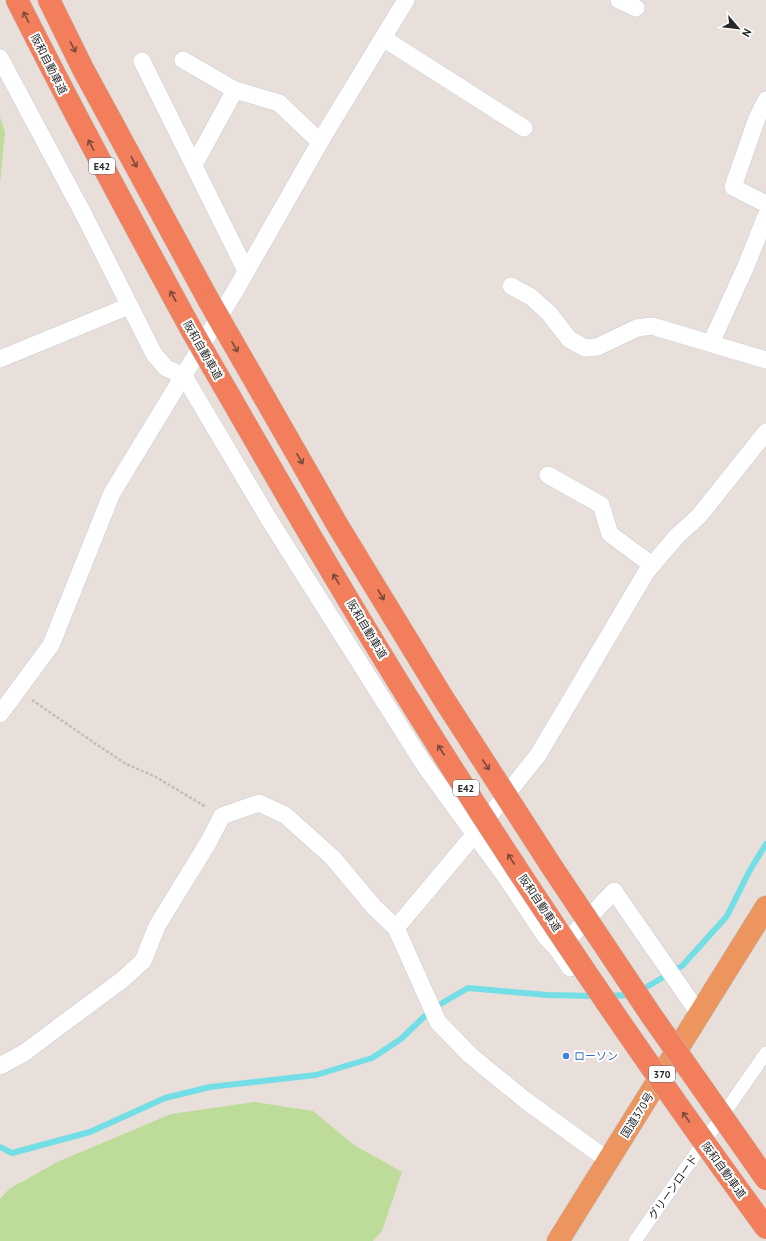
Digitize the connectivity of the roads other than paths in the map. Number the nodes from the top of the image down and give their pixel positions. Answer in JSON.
{"nodes":[{"id":1,"x":17,"y":0,"type":"edge"},
{"id":2,"x":49,"y":0,"type":"edge"},
{"id":3,"x":406,"y":0,"type":"edge"},
{"id":4,"x":619,"y":0,"type":"edge"},
{"id":5,"x":636,"y":8,"type":"dead end"},
{"id":6,"x":383,"y":38,"type":"junction"},
{"id":7,"x":0,"y":58,"type":"edge"},
{"id":8,"x":183,"y":60,"type":"dead end"},
{"id":9,"x":142,"y":61,"type":"dead end"},
{"id":10,"x":235,"y":90,"type":"junction"},
{"id":11,"x":766,"y":100,"type":"edge"},
{"id":12,"x":524,"y":128,"type":"dead end"},
{"id":13,"x":320,"y":142,"type":"junction"},
{"id":14,"x":194,"y":164,"type":"junction"},
{"id":15,"x":766,"y":204,"type":"edge"},
{"id":16,"x":766,"y":216,"type":"edge"},
{"id":17,"x":246,"y":271,"type":"junction"},
{"id":18,"x":511,"y":286,"type":"dead end"},
{"id":19,"x":129,"y":306,"type":"junction"},
{"id":20,"x":711,"y":343,"type":"junction"},
{"id":21,"x":0,"y":359,"type":"edge"},
{"id":22,"x":766,"y":360,"type":"edge"},
{"id":23,"x":184,"y":376,"type":"junction"},
{"id":24,"x":766,"y":432,"type":"edge"},
{"id":25,"x":548,"y":475,"type":"dead end"},
{"id":26,"x":652,"y":565,"type":"junction"},
{"id":27,"x":0,"y":714,"type":"edge"},
{"id":28,"x":474,"y":835,"type":"junction"},
{"id":29,"x":766,"y":907,"type":"edge"},
{"id":30,"x":396,"y":928,"type":"junction"},
{"id":31,"x":558,"y":950,"type":"junction"},
{"id":32,"x":700,"y":1015,"type":"junction"},
{"id":33,"x":766,"y":1053,"type":"edge"},
{"id":34,"x":0,"y":1066,"type":"edge"},
{"id":35,"x":653,"y":1088,"type":"junction"},
{"id":36,"x":609,"y":1161,"type":"junction"},
{"id":37,"x":766,"y":1179,"type":"edge"},
{"id":38,"x":766,"y":1228,"type":"edge"},
{"id":39,"x":558,"y":1241,"type":"edge"},
{"id":40,"x":635,"y":1241,"type":"edge"}],
"edges":[{"from":38,"to":1,"type":"highway","name":"阪和自動車道","number":"E42","one_way":true,"bridge":true},
{"from":2,"to":37,"type":"highway","number":"E42","one_way":true,"bridge":true},
{"from":3,"to":6,"type":"street"},
{"from":4,"to":5,"type":"street"},
{"from":6,"to":12,"type":"street"},
{"from":6,"to":13,"type":"street"},
{"from":7,"to":19,"type":"street"},
{"from":8,"to":10,"type":"street"},
{"from":9,"to":14,"type":"street"},
{"from":10,"to":13,"type":"street"},
{"from":10,"to":14,"type":"street"},
{"from":11,"to":15,"type":"street"},
{"from":13,"to":17,"type":"street"},
{"from":14,"to":17,"type":"street"},
{"from":16,"to":20,"type":"street"},
{"from":17,"to":23,"type":"street"},
{"from":18,"to":20,"type":"street"},
{"from":19,"to":21,"type":"street"},
{"from":19,"to":23,"type":"street"},
{"from":20,"to":22,"type":"street"},
{"from":23,"to":27,"type":"street"},
{"from":23,"to":28,"type":"street"},
{"from":24,"to":26,"type":"street"},
{"from":25,"to":26,"type":"street"},
{"from":26,"to":28,"type":"street"},
{"from":28,"to":30,"type":"street"},
{"from":28,"to":31,"type":"street"},
{"from":29,"to":32,"type":"highway","name":"国道370号","number":"370"},
{"from":30,"to":34,"type":"street"},
{"from":30,"to":36,"type":"street"},
{"from":31,"to":32,"type":"street"},
{"from":31,"to":35,"type":"street"},
{"from":32,"to":35,"type":"highway","name":"国道370号","number":"370"},
{"from":33,"to":40,"type":"street","name":"グリーンロード"},
{"from":35,"to":36,"type":"highway","name":"国道370号","number":"370"},
{"from":36,"to":39,"type":"highway","name":"国道370号","number":"370"}]}
